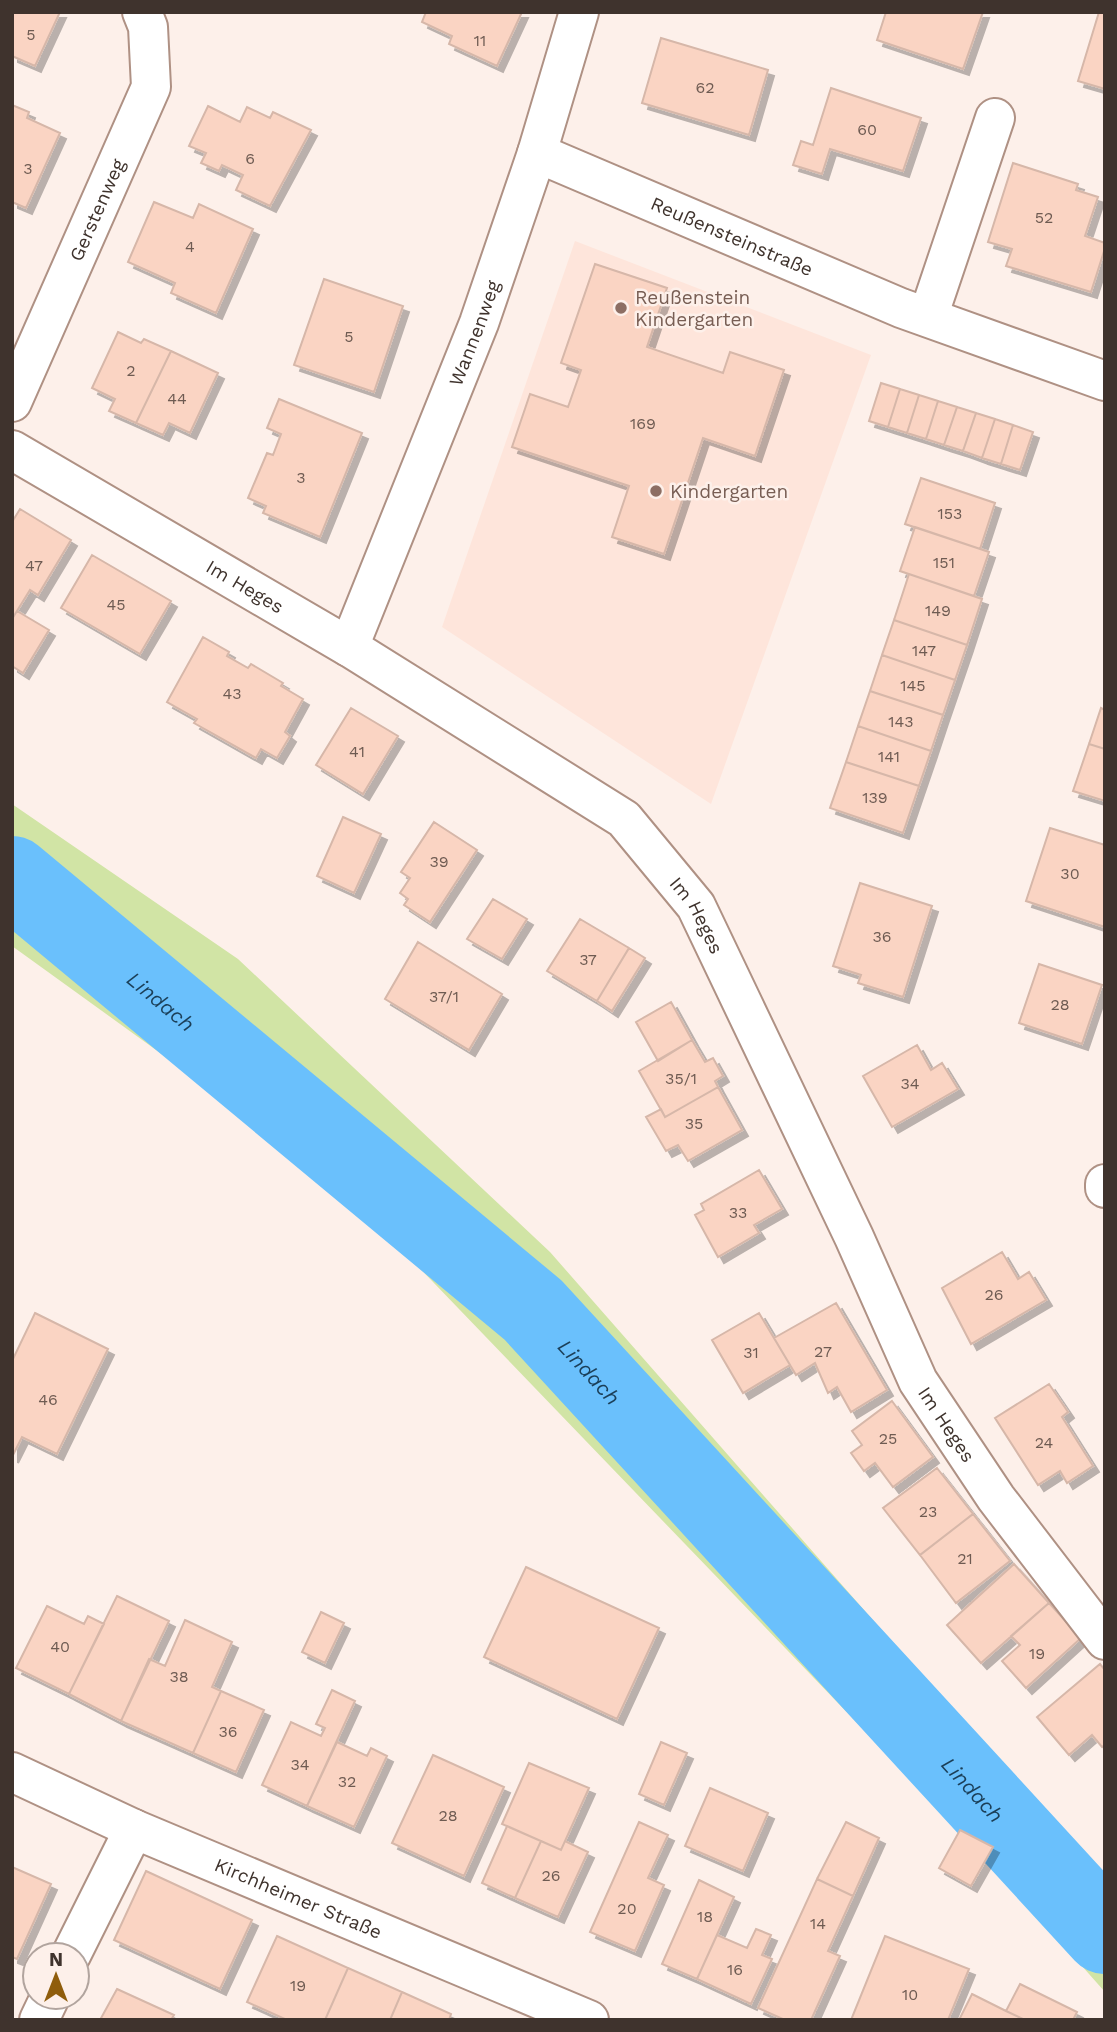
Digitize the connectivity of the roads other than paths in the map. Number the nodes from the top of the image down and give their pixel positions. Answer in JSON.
{"nodes":[{"id":1,"x":142,"y":12,"type":"edge"},
{"id":2,"x":579,"y":12,"type":"edge"},
{"id":3,"x":995,"y":118,"type":"dead end"},
{"id":4,"x":537,"y":153,"type":"junction"},
{"id":5,"x":928,"y":317,"type":"junction"},
{"id":6,"x":1105,"y":381,"type":"edge"},
{"id":7,"x":12,"y":402,"type":"edge"},
{"id":8,"x":12,"y":450,"type":"edge"},
{"id":9,"x":349,"y":647,"type":"junction"},
{"id":10,"x":1105,"y":1640,"type":"edge"},
{"id":11,"x":12,"y":1772,"type":"edge"},
{"id":12,"x":134,"y":1829,"type":"junction"},
{"id":13,"x":78,"y":1941,"type":"edge"},
{"id":14,"x":589,"y":2020,"type":"edge"}],
"edges":[{"from":1,"to":7,"type":"street","name":"Gerstenweg"},
{"from":2,"to":4,"type":"street","name":"Wannenweg"},
{"from":3,"to":5,"type":"street"},
{"from":4,"to":5,"type":"street","name":"Reußensteinstraße"},
{"from":4,"to":9,"type":"street","name":"Wannenweg"},
{"from":5,"to":6,"type":"street","name":"Reußensteinstraße"},
{"from":8,"to":9,"type":"street","name":"Im Heges"},
{"from":9,"to":10,"type":"street","name":"Im Heges"},
{"from":11,"to":12,"type":"street","name":"Kirchheimer Straße"},
{"from":12,"to":13,"type":"street"},
{"from":12,"to":14,"type":"street","name":"Kirchheimer Straße"}]}
